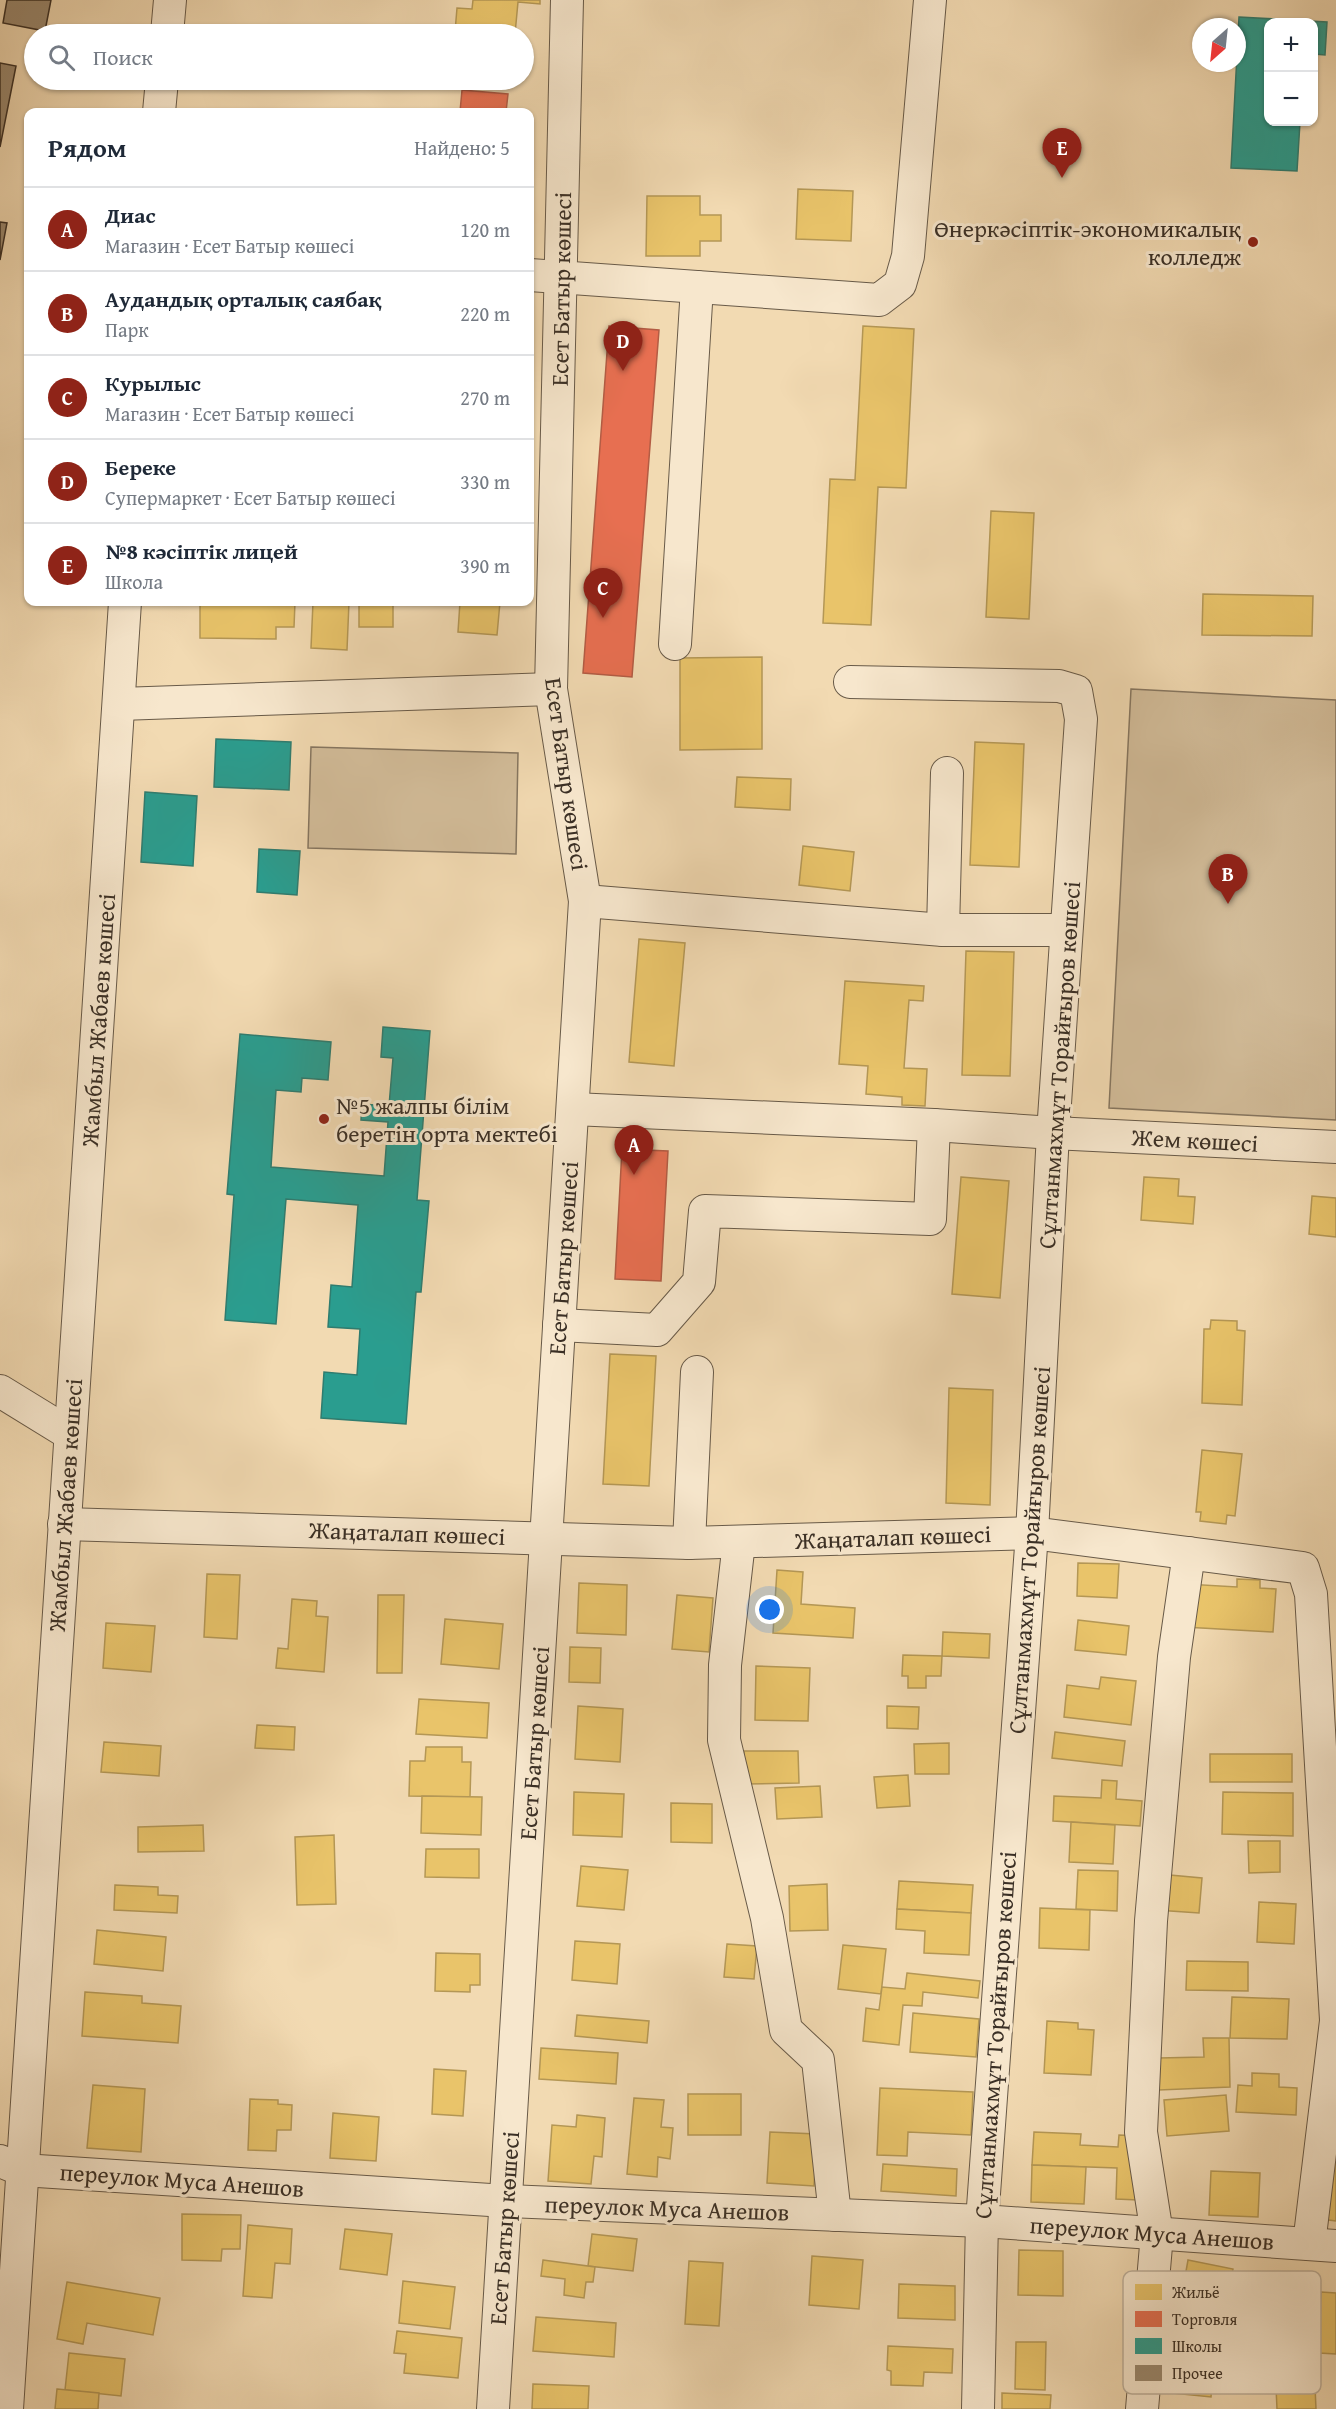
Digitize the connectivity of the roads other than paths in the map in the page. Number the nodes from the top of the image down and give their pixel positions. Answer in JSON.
{"nodes":[{"id":1,"x":170,"y":0,"type":"edge"},
{"id":2,"x":567,"y":0,"type":"edge"},
{"id":3,"x":930,"y":0,"type":"edge"},
{"id":4,"x":168,"y":24,"type":"edge"},
{"id":5,"x":161,"y":90,"type":"edge"},
{"id":6,"x":159,"y":108,"type":"edge"},
{"id":7,"x":534,"y":275,"type":"edge"},
{"id":8,"x":562,"y":278,"type":"junction"},
{"id":9,"x":697,"y":287,"type":"junction"},
{"id":10,"x":125,"y":606,"type":"edge"},
{"id":11,"x":675,"y":644,"type":"dead end"},
{"id":12,"x":850,"y":682,"type":"dead end"},
{"id":13,"x":551,"y":689,"type":"junction"},
{"id":14,"x":120,"y":704,"type":"junction"},
{"id":15,"x":948,"y":773,"type":"dead end"},
{"id":16,"x":585,"y":901,"type":"junction"},
{"id":17,"x":943,"y":930,"type":"junction"},
{"id":18,"x":1066,"y":930,"type":"junction"},
{"id":19,"x":573,"y":1109,"type":"junction"},
{"id":20,"x":934,"y":1125,"type":"junction"},
{"id":21,"x":1053,"y":1133,"type":"junction"},
{"id":22,"x":1336,"y":1148,"type":"edge"},
{"id":23,"x":559,"y":1324,"type":"junction"},
{"id":24,"x":697,"y":1372,"type":"dead end"},
{"id":25,"x":0,"y":1391,"type":"edge"},
{"id":26,"x":70,"y":1434,"type":"junction"},
{"id":27,"x":63,"y":1524,"type":"junction"},
{"id":28,"x":1032,"y":1533,"type":"junction"},
{"id":29,"x":546,"y":1537,"type":"junction"},
{"id":30,"x":739,"y":1542,"type":"junction"},
{"id":31,"x":689,"y":1543,"type":"junction"},
{"id":32,"x":1189,"y":1553,"type":"junction"},
{"id":33,"x":1336,"y":2020,"type":"edge"},
{"id":34,"x":11,"y":2165,"type":"edge"},
{"id":35,"x":506,"y":2201,"type":"junction"},
{"id":36,"x":835,"y":2215,"type":"junction"},
{"id":37,"x":982,"y":2222,"type":"junction"},
{"id":38,"x":1157,"y":2234,"type":"junction"},
{"id":39,"x":1323,"y":2245,"type":"edge"},
{"id":40,"x":1154,"y":2271,"type":"edge"},
{"id":41,"x":1143,"y":2394,"type":"edge"},
{"id":42,"x":7,"y":2409,"type":"edge"},
{"id":43,"x":493,"y":2409,"type":"edge"},
{"id":44,"x":978,"y":2409,"type":"edge"},
{"id":45,"x":1142,"y":2409,"type":"edge"}],
"edges":[{"from":1,"to":4,"type":"street"},
{"from":2,"to":8,"type":"street","name":"Есет Батыр көшесі"},
{"from":3,"to":9,"type":"street"},
{"from":5,"to":6,"type":"street"},
{"from":7,"to":8,"type":"street"},
{"from":8,"to":9,"type":"street"},
{"from":8,"to":13,"type":"street","name":"Есет Батыр көшесі"},
{"from":9,"to":11,"type":"street"},
{"from":10,"to":14,"type":"street","name":"Жамбыл Жабаев көшесі"},
{"from":12,"to":18,"type":"street","name":"Сұлтанмахмұт Торайғыров көшесі"},
{"from":13,"to":14,"type":"street"},
{"from":13,"to":16,"type":"street","name":"Есет Батыр көшесі"},
{"from":14,"to":26,"type":"street","name":"Жамбыл Жабаев көшесі"},
{"from":15,"to":17,"type":"street"},
{"from":16,"to":17,"type":"street"},
{"from":16,"to":19,"type":"street","name":"Есет Батыр көшесі"},
{"from":17,"to":18,"type":"street"},
{"from":18,"to":21,"type":"street","name":"Сұлтанмахмұт Торайғыров көшесі"},
{"from":19,"to":20,"type":"street","name":"Жем көшесі"},
{"from":19,"to":23,"type":"street","name":"Есет Батыр көшесі"},
{"from":20,"to":21,"type":"street","name":"Жем көшесі"},
{"from":20,"to":23,"type":"street"},
{"from":21,"to":22,"type":"street","name":"Жем көшесі"},
{"from":21,"to":28,"type":"street","name":"Сұлтанмахмұт Торайғыров көшесі"},
{"from":23,"to":29,"type":"street","name":"Есет Батыр көшесі"},
{"from":24,"to":31,"type":"street"},
{"from":25,"to":26,"type":"street"},
{"from":26,"to":27,"type":"street","name":"Жамбыл Жабаев көшесі"},
{"from":27,"to":29,"type":"street","name":"Жаңаталап көшесі"},
{"from":27,"to":34,"type":"street","name":"Жамбыл Жабаев көшесі"},
{"from":28,"to":30,"type":"street","name":"Жаңаталап көшесі"},
{"from":28,"to":32,"type":"street","name":"Жаңаталап көшесі"},
{"from":28,"to":37,"type":"street","name":"Сұлтанмахмұт Торайғыров көшесі"},
{"from":29,"to":31,"type":"street","name":"Жаңаталап көшесі"},
{"from":29,"to":35,"type":"street","name":"Есет Батыр көшесі"},
{"from":30,"to":31,"type":"street","name":"Жаңаталап көшесі"},
{"from":30,"to":36,"type":"street"},
{"from":32,"to":33,"type":"street","name":"Жаңаталап көшесі"},
{"from":32,"to":38,"type":"street"},
{"from":33,"to":39,"type":"street","name":"Жаңаталап көшесі"},
{"from":34,"to":35,"type":"street","name":"переулок Муса Анешов"},
{"from":34,"to":42,"type":"street","name":"Жамбыл Жабаев көшесі"},
{"from":35,"to":36,"type":"street","name":"переулок Муса Анешов"},
{"from":35,"to":43,"type":"street","name":"Есет Батыр көшесі"},
{"from":36,"to":37,"type":"street","name":"переулок Муса Анешов"},
{"from":37,"to":38,"type":"street","name":"переулок Муса Анешов"},
{"from":37,"to":44,"type":"street","name":"Сұлтанмахмұт Торайғыров көшесі"},
{"from":38,"to":39,"type":"street","name":"переулок Муса Анешов"},
{"from":38,"to":40,"type":"street"},
{"from":41,"to":45,"type":"street"}]}
